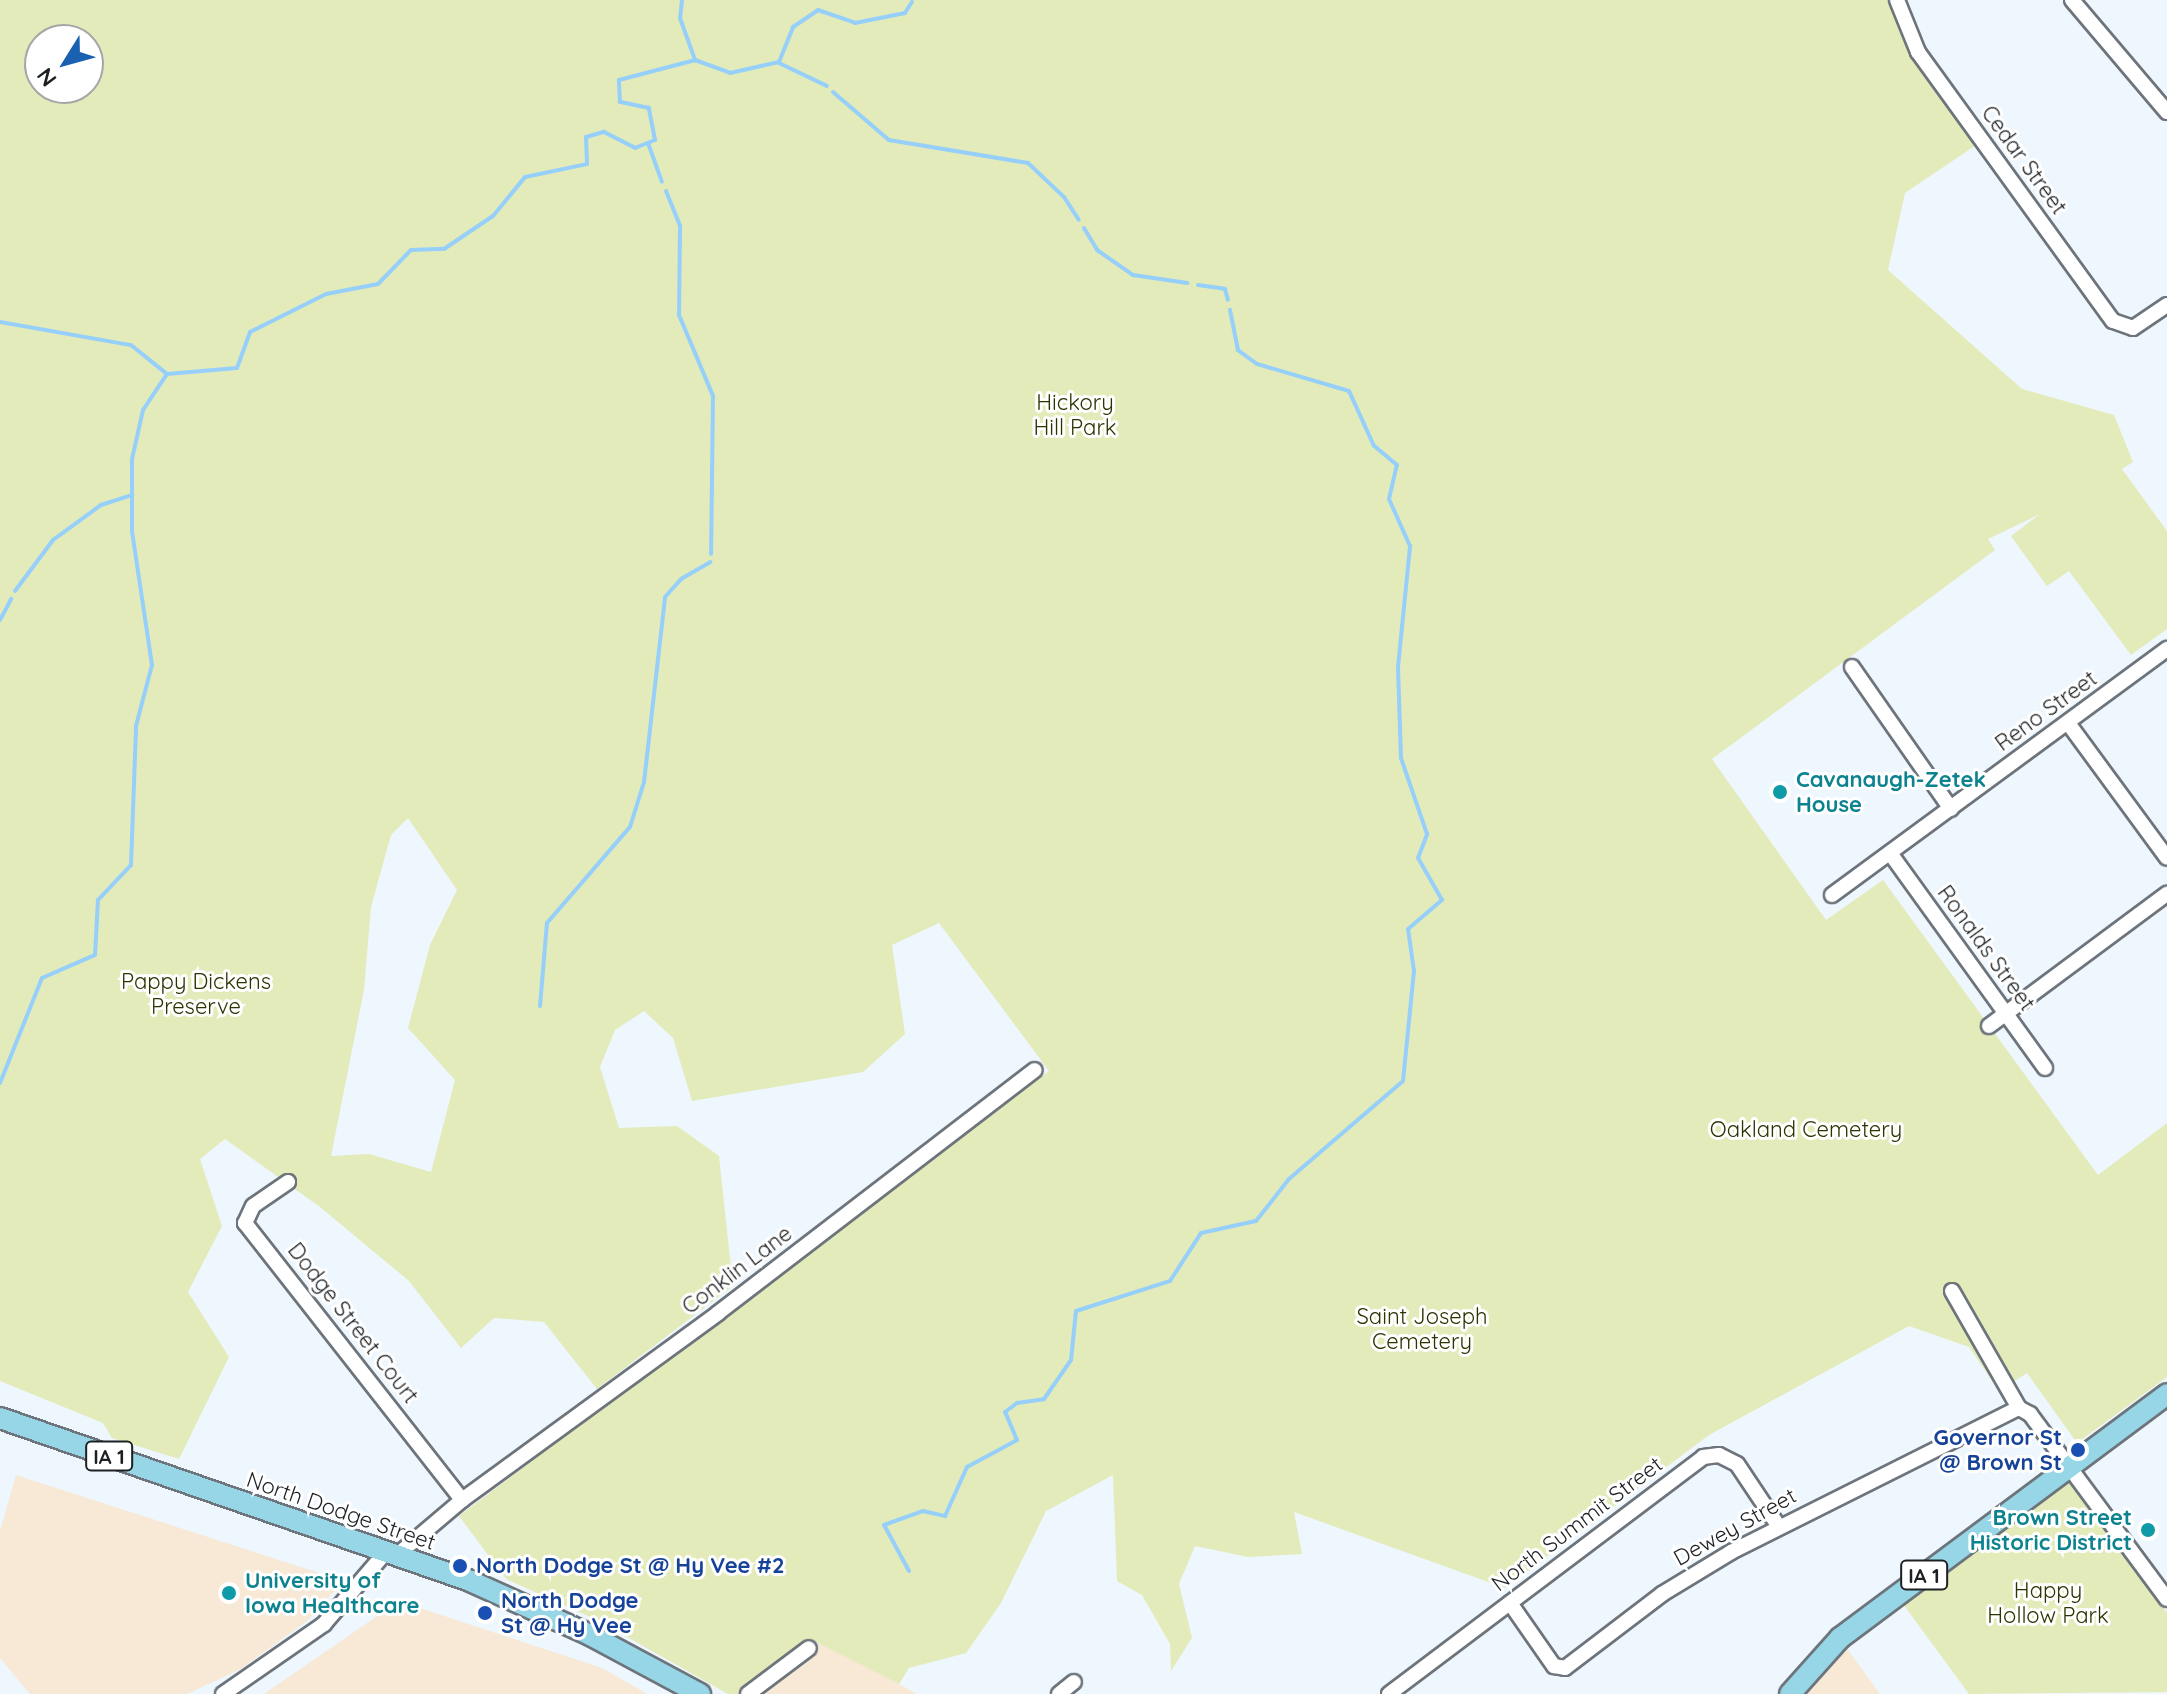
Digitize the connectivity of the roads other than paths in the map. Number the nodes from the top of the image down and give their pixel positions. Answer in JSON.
{"nodes":[{"id":1,"x":1897,"y":0,"type":"edge"},
{"id":2,"x":2072,"y":0,"type":"edge"},
{"id":3,"x":2167,"y":112,"type":"edge"},
{"id":4,"x":2167,"y":305,"type":"edge"},
{"id":5,"x":2167,"y":649,"type":"edge"},
{"id":6,"x":1852,"y":667,"type":"dead end"},
{"id":7,"x":2068,"y":723,"type":"junction"},
{"id":8,"x":1951,"y":809,"type":"junction"},
{"id":9,"x":1890,"y":853,"type":"junction"},
{"id":10,"x":2167,"y":858,"type":"edge"},
{"id":11,"x":2167,"y":894,"type":"edge"},
{"id":12,"x":1832,"y":895,"type":"dead end"},
{"id":13,"x":2005,"y":1013,"type":"junction"},
{"id":14,"x":1989,"y":1026,"type":"dead end"},
{"id":15,"x":2045,"y":1068,"type":"dead end"},
{"id":16,"x":1035,"y":1070,"type":"dead end"},
{"id":17,"x":288,"y":1182,"type":"dead end"},
{"id":18,"x":1952,"y":1291,"type":"dead end"},
{"id":19,"x":2167,"y":1394,"type":"edge"},
{"id":20,"x":2019,"y":1408,"type":"junction"},
{"id":21,"x":0,"y":1418,"type":"edge"},
{"id":22,"x":2069,"y":1468,"type":"junction"},
{"id":23,"x":462,"y":1500,"type":"junction"},
{"id":24,"x":1779,"y":1527,"type":"junction"},
{"id":25,"x":391,"y":1554,"type":"junction"},
{"id":26,"x":2167,"y":1599,"type":"edge"},
{"id":27,"x":1510,"y":1603,"type":"junction"},
{"id":28,"x":809,"y":1648,"type":"dead end"},
{"id":29,"x":1074,"y":1682,"type":"dead end"},
{"id":30,"x":223,"y":1694,"type":"edge"},
{"id":31,"x":700,"y":1694,"type":"edge"},
{"id":32,"x":748,"y":1694,"type":"edge"},
{"id":33,"x":1059,"y":1694,"type":"edge"},
{"id":34,"x":1389,"y":1694,"type":"edge"},
{"id":35,"x":1790,"y":1694,"type":"edge"}],
"edges":[{"from":1,"to":4,"type":"street","name":"Cedar Street"},
{"from":2,"to":3,"type":"street"},
{"from":5,"to":7,"type":"street","name":"Reno Street"},
{"from":6,"to":8,"type":"street"},
{"from":7,"to":8,"type":"street","name":"Reno Street"},
{"from":7,"to":10,"type":"street"},
{"from":8,"to":9,"type":"street","name":"Reno Street"},
{"from":9,"to":12,"type":"street","name":"Reno Street"},
{"from":9,"to":13,"type":"street","name":"Ronalds Street"},
{"from":11,"to":13,"type":"street"},
{"from":13,"to":14,"type":"street"},
{"from":13,"to":15,"type":"street","name":"Ronalds Street"},
{"from":16,"to":23,"type":"street","name":"Conklin Lane"},
{"from":17,"to":23,"type":"street","name":"Dodge Street Court"},
{"from":18,"to":20,"type":"street"},
{"from":19,"to":22,"type":"main road","number":"IA 1"},
{"from":20,"to":22,"type":"street"},
{"from":20,"to":24,"type":"street","name":"Dewey Street"},
{"from":21,"to":25,"type":"main road","name":"North Dodge Street","number":"IA 1"},
{"from":22,"to":26,"type":"street"},
{"from":22,"to":35,"type":"main road","number":"IA 1"},
{"from":23,"to":25,"type":"street","name":"Conklin Lane"},
{"from":24,"to":27,"type":"street","name":"Dewey Street"},
{"from":24,"to":27,"type":"street","name":"North Summit Street"},
{"from":25,"to":30,"type":"street","name":"Conklin Lane"},
{"from":25,"to":31,"type":"main road","name":"North Dodge Street","number":"IA 1"},
{"from":27,"to":34,"type":"street","name":"North Summit Street"},
{"from":28,"to":32,"type":"street"},
{"from":29,"to":33,"type":"street"}]}
